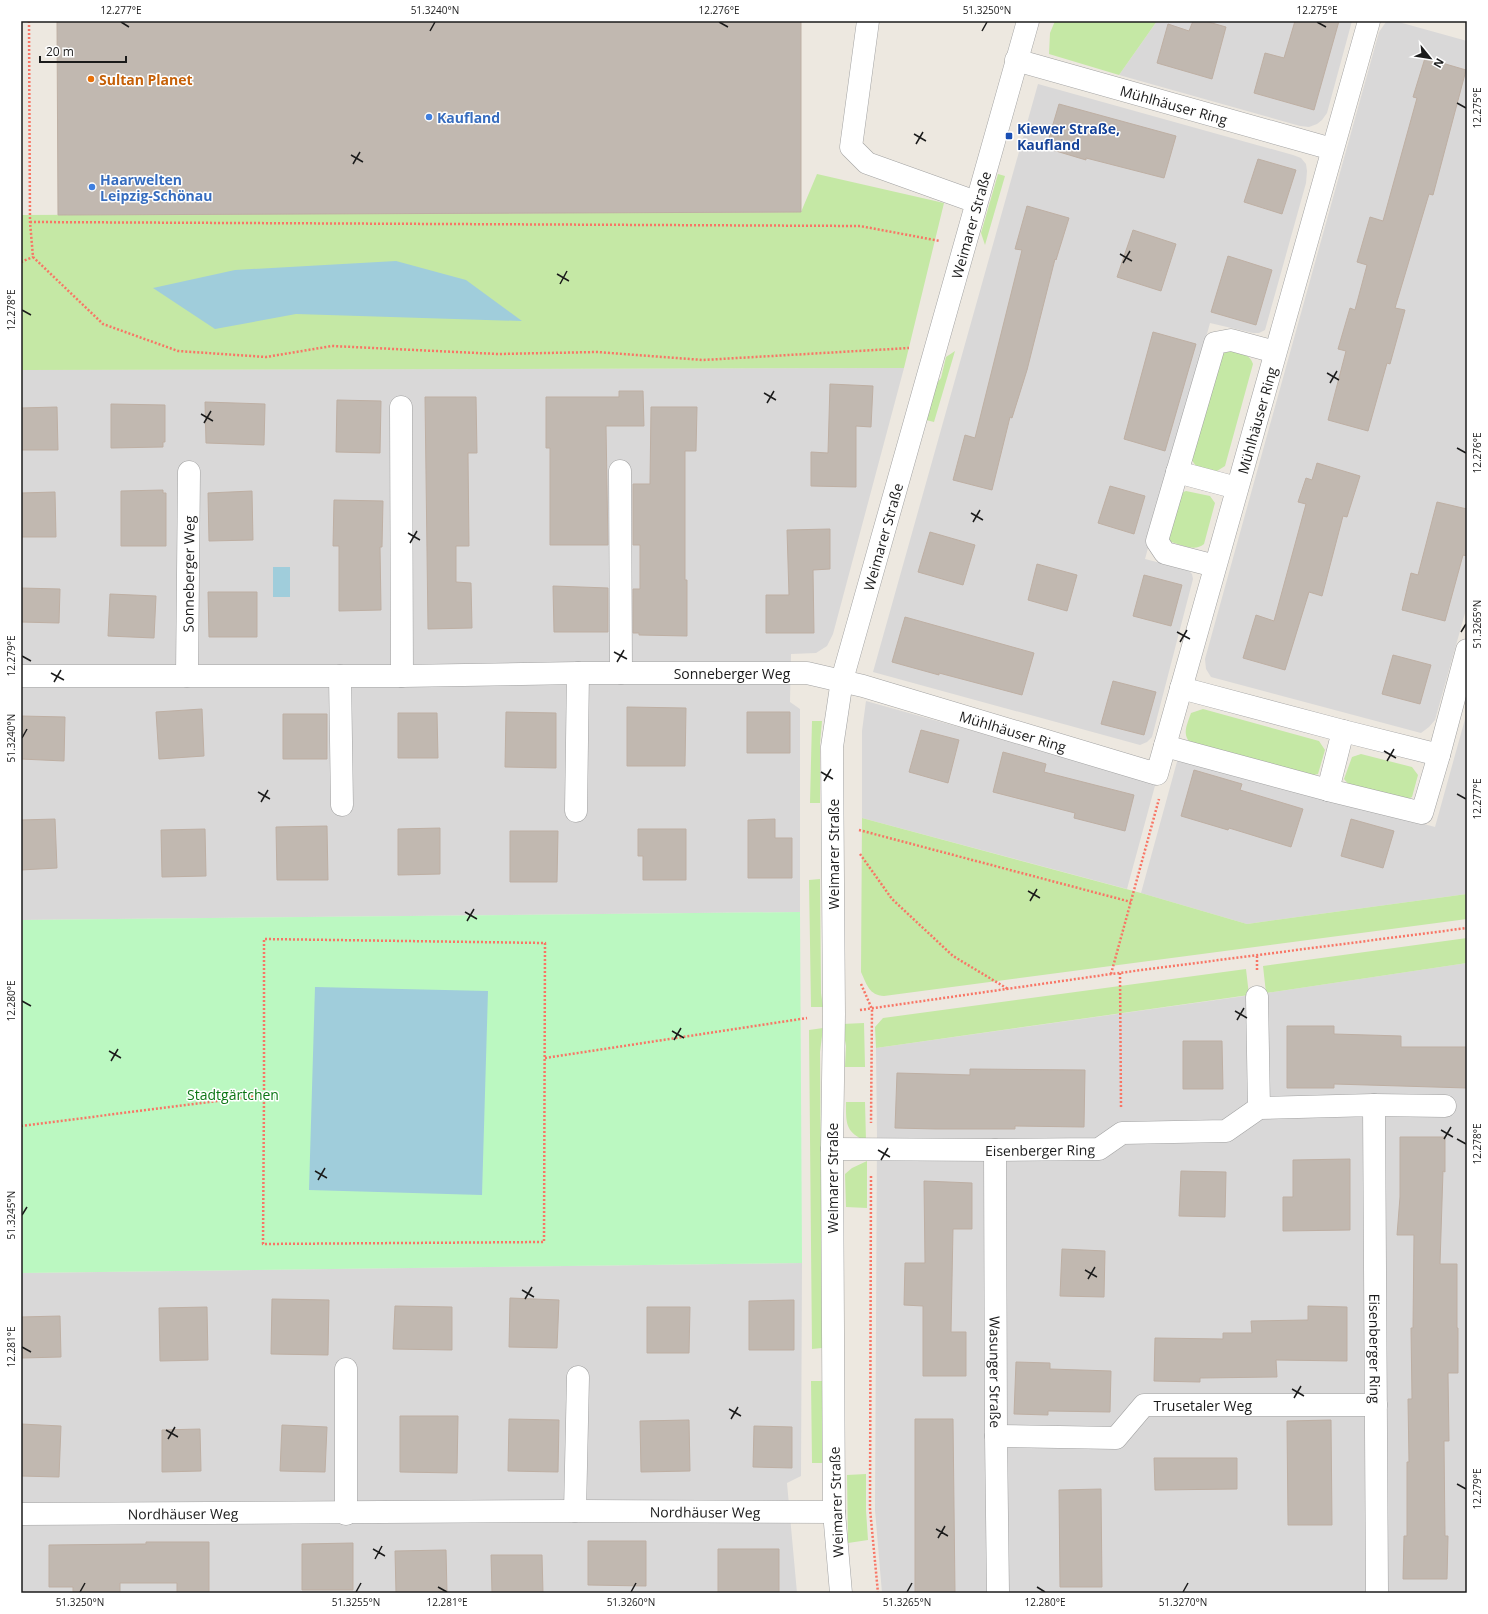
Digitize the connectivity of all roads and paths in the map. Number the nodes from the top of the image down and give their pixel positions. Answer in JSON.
{"nodes":[{"id":1,"x":29,"y":21,"type":"edge"},
{"id":2,"x":868,"y":21,"type":"edge"},
{"id":3,"x":1028,"y":21,"type":"edge"},
{"id":4,"x":1369,"y":21,"type":"edge"},
{"id":5,"x":1016,"y":60,"type":"junction"},
{"id":6,"x":1332,"y":149,"type":"junction"},
{"id":7,"x":976,"y":202,"type":"junction"},
{"id":8,"x":30,"y":222,"type":"junction"},
{"id":9,"x":964,"y":245,"type":"junction"},
{"id":10,"x":33,"y":257,"type":"junction"},
{"id":11,"x":21,"y":262,"type":"edge"},
{"id":12,"x":935,"y":346,"type":"junction"},
{"id":13,"x":1275,"y":352,"type":"junction"},
{"id":14,"x":401,"y":407,"type":"dead end"},
{"id":15,"x":620,"y":471,"type":"dead end"},
{"id":16,"x":189,"y":472,"type":"dead end"},
{"id":17,"x":1177,"y":472,"type":"junction"},
{"id":18,"x":1237,"y":488,"type":"junction"},
{"id":19,"x":1215,"y":566,"type":"junction"},
{"id":20,"x":1467,"y":650,"type":"edge"},
{"id":21,"x":578,"y":673,"type":"junction"},
{"id":22,"x":621,"y":673,"type":"junction"},
{"id":23,"x":21,"y":676,"type":"edge"},
{"id":24,"x":187,"y":676,"type":"junction"},
{"id":25,"x":340,"y":676,"type":"junction"},
{"id":26,"x":402,"y":676,"type":"junction"},
{"id":27,"x":842,"y":680,"type":"junction"},
{"id":28,"x":1181,"y":688,"type":"junction"},
{"id":29,"x":1343,"y":731,"type":"junction"},
{"id":30,"x":1165,"y":746,"type":"junction"},
{"id":31,"x":1439,"y":755,"type":"junction"},
{"id":32,"x":1157,"y":774,"type":"junction"},
{"id":33,"x":1328,"y":790,"type":"junction"},
{"id":34,"x":342,"y":805,"type":"dead end"},
{"id":35,"x":576,"y":811,"type":"dead end"},
{"id":36,"x":857,"y":836,"type":"dead end"},
{"id":37,"x":857,"y":858,"type":"dead end"},
{"id":38,"x":1131,"y":902,"type":"junction"},
{"id":39,"x":1467,"y":928,"type":"edge"},
{"id":40,"x":1120,"y":973,"type":"junction"},
{"id":41,"x":1112,"y":974,"type":"junction"},
{"id":42,"x":859,"y":980,"type":"dead end"},
{"id":43,"x":1009,"y":989,"type":"junction"},
{"id":44,"x":1257,"y":997,"type":"dead end"},
{"id":45,"x":872,"y":1009,"type":"junction"},
{"id":46,"x":834,"y":1014,"type":"junction"},
{"id":47,"x":545,"y":1058,"type":"junction"},
{"id":48,"x":264,"y":1096,"type":"junction"},
{"id":49,"x":1374,"y":1105,"type":"junction"},
{"id":50,"x":1445,"y":1106,"type":"dead end"},
{"id":51,"x":1259,"y":1108,"type":"junction"},
{"id":52,"x":21,"y":1126,"type":"edge"},
{"id":53,"x":1122,"y":1133,"type":"junction"},
{"id":54,"x":832,"y":1149,"type":"junction"},
{"id":55,"x":871,"y":1150,"type":"junction"},
{"id":56,"x":995,"y":1150,"type":"junction"},
{"id":57,"x":346,"y":1369,"type":"dead end"},
{"id":58,"x":578,"y":1377,"type":"dead end"},
{"id":59,"x":1376,"y":1405,"type":"junction"},
{"id":60,"x":996,"y":1436,"type":"junction"},
{"id":61,"x":575,"y":1511,"type":"junction"},
{"id":62,"x":834,"y":1512,"type":"junction"},
{"id":63,"x":21,"y":1514,"type":"edge"},
{"id":64,"x":346,"y":1514,"type":"junction"},
{"id":65,"x":841,"y":1593,"type":"edge"},
{"id":66,"x":878,"y":1593,"type":"edge"},
{"id":67,"x":998,"y":1593,"type":"edge"},
{"id":68,"x":1377,"y":1593,"type":"edge"}],
"edges":[{"from":1,"to":8,"type":"path"},
{"from":2,"to":7,"type":"street"},
{"from":3,"to":5,"type":"street","name":"Weimarer Straße"},
{"from":4,"to":6,"type":"street","name":"Mühlhäuser Ring"},
{"from":5,"to":6,"type":"street","name":"Mühlhäuser Ring"},
{"from":5,"to":7,"type":"street","name":"Weimarer Straße"},
{"from":6,"to":13,"type":"street","name":"Mühlhäuser Ring"},
{"from":7,"to":9,"type":"street","name":"Weimarer Straße"},
{"from":8,"to":9,"type":"path"},
{"from":8,"to":10,"type":"path"},
{"from":9,"to":12,"type":"street","name":"Weimarer Straße"},
{"from":10,"to":11,"type":"path"},
{"from":10,"to":12,"type":"path"},
{"from":12,"to":27,"type":"street","name":"Weimarer Straße"},
{"from":13,"to":17,"type":"street","name":"Mühlhäuser Ring"},
{"from":13,"to":18,"type":"street","name":"Mühlhäuser Ring"},
{"from":14,"to":26,"type":"street"},
{"from":15,"to":22,"type":"street"},
{"from":16,"to":24,"type":"street","name":"Sonneberger Weg"},
{"from":17,"to":18,"type":"street","name":"Mühlhäuser Ring"},
{"from":17,"to":19,"type":"street","name":"Mühlhäuser Ring"},
{"from":18,"to":19,"type":"street","name":"Mühlhäuser Ring"},
{"from":19,"to":28,"type":"street","name":"Mühlhäuser Ring"},
{"from":20,"to":31,"type":"street"},
{"from":21,"to":22,"type":"street","name":"Sonneberger Weg"},
{"from":21,"to":26,"type":"street","name":"Sonneberger Weg"},
{"from":21,"to":35,"type":"street"},
{"from":22,"to":27,"type":"street","name":"Sonneberger Weg"},
{"from":23,"to":24,"type":"street","name":"Sonneberger Weg"},
{"from":24,"to":25,"type":"street","name":"Sonneberger Weg"},
{"from":25,"to":26,"type":"street","name":"Sonneberger Weg"},
{"from":25,"to":34,"type":"street"},
{"from":27,"to":32,"type":"street","name":"Mühlhäuser Ring"},
{"from":27,"to":46,"type":"street","name":"Weimarer Straße"},
{"from":28,"to":29,"type":"street"},
{"from":28,"to":30,"type":"street","name":"Mühlhäuser Ring"},
{"from":29,"to":31,"type":"street"},
{"from":29,"to":33,"type":"street"},
{"from":30,"to":32,"type":"street","name":"Mühlhäuser Ring"},
{"from":30,"to":33,"type":"street"},
{"from":31,"to":33,"type":"street"},
{"from":32,"to":38,"type":"path"},
{"from":36,"to":38,"type":"path"},
{"from":37,"to":43,"type":"path"},
{"from":38,"to":41,"type":"path"},
{"from":39,"to":40,"type":"path"},
{"from":40,"to":41,"type":"path"},
{"from":40,"to":53,"type":"path"},
{"from":41,"to":43,"type":"path"},
{"from":42,"to":45,"type":"path"},
{"from":43,"to":45,"type":"path"},
{"from":44,"to":51,"type":"street"},
{"from":45,"to":46,"type":"path"},
{"from":45,"to":55,"type":"path"},
{"from":46,"to":47,"type":"path"},
{"from":46,"to":54,"type":"street","name":"Weimarer Straße"},
{"from":47,"to":48,"type":"path"},
{"from":47,"to":48,"type":"path"},
{"from":48,"to":52,"type":"path"},
{"from":49,"to":50,"type":"street"},
{"from":49,"to":51,"type":"street"},
{"from":49,"to":59,"type":"street","name":"Eisenberger Ring"},
{"from":51,"to":53,"type":"street"},
{"from":53,"to":56,"type":"street","name":"Eisenberger Ring"},
{"from":54,"to":55,"type":"street","name":"Eisenberger Ring"},
{"from":54,"to":62,"type":"street","name":"Weimarer Straße"},
{"from":55,"to":56,"type":"street","name":"Eisenberger Ring"},
{"from":55,"to":66,"type":"path"},
{"from":56,"to":60,"type":"street","name":"Wasunger Straße"},
{"from":57,"to":64,"type":"street"},
{"from":58,"to":61,"type":"street"},
{"from":59,"to":60,"type":"street","name":"Trusetaler Weg"},
{"from":59,"to":68,"type":"street","name":"Eisenberger Ring"},
{"from":60,"to":67,"type":"street","name":"Wasunger Straße"},
{"from":61,"to":62,"type":"street","name":"Nordhäuser Weg"},
{"from":61,"to":64,"type":"street","name":"Nordhäuser Weg"},
{"from":62,"to":65,"type":"street","name":"Weimarer Straße"},
{"from":63,"to":64,"type":"street","name":"Nordhäuser Weg"}]}
